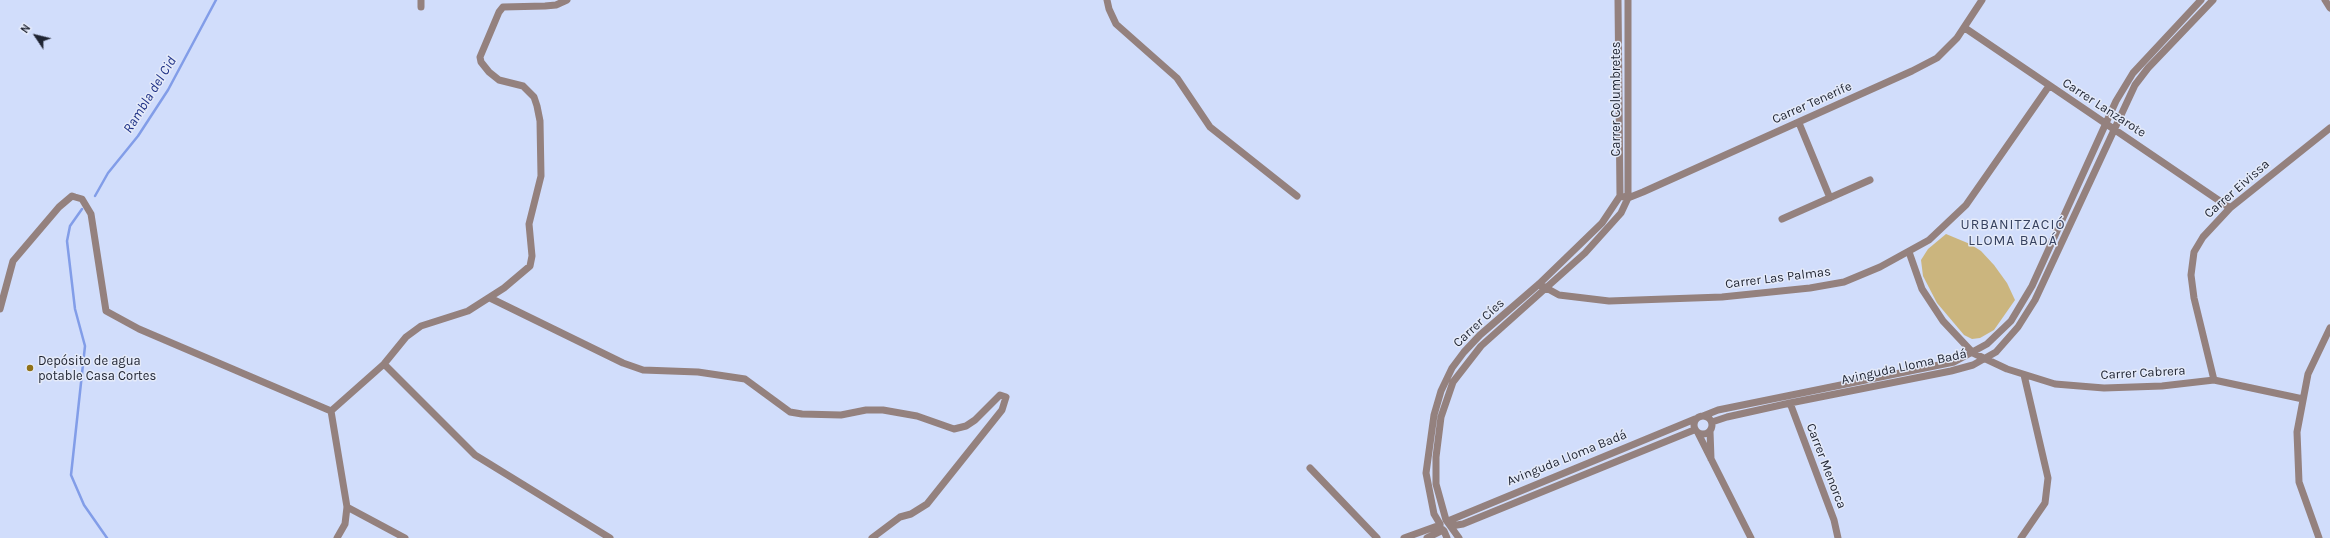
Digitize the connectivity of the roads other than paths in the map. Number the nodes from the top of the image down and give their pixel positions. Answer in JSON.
{"nodes":[{"id":1,"x":567,"y":0,"type":"edge"},
{"id":2,"x":1107,"y":0,"type":"edge"},
{"id":3,"x":1618,"y":0,"type":"edge"},
{"id":4,"x":1628,"y":0,"type":"edge"},
{"id":5,"x":1982,"y":0,"type":"edge"},
{"id":6,"x":2201,"y":0,"type":"edge"},
{"id":7,"x":2213,"y":0,"type":"edge"},
{"id":8,"x":2325,"y":0,"type":"edge"},
{"id":9,"x":2330,"y":8,"type":"edge"},
{"id":10,"x":1965,"y":28,"type":"junction"},
{"id":11,"x":2049,"y":86,"type":"junction"},
{"id":12,"x":2106,"y":122,"type":"junction"},
{"id":13,"x":1799,"y":123,"type":"junction"},
{"id":14,"x":2115,"y":128,"type":"junction"},
{"id":15,"x":2330,"y":128,"type":"edge"},
{"id":16,"x":1870,"y":180,"type":"dead end"},
{"id":17,"x":1297,"y":196,"type":"dead end"},
{"id":18,"x":1620,"y":196,"type":"junction"},
{"id":19,"x":1628,"y":198,"type":"junction"},
{"id":20,"x":1830,"y":198,"type":"junction"},
{"id":21,"x":2230,"y":208,"type":"junction"},
{"id":22,"x":1782,"y":219,"type":"dead end"},
{"id":23,"x":1909,"y":252,"type":"junction"},
{"id":24,"x":7,"y":282,"type":"junction"},
{"id":25,"x":1539,"y":284,"type":"junction"},
{"id":26,"x":1546,"y":289,"type":"junction"},
{"id":27,"x":0,"y":297,"type":"edge"},
{"id":28,"x":490,"y":298,"type":"junction"},
{"id":29,"x":0,"y":309,"type":"edge"},
{"id":30,"x":2330,"y":328,"type":"edge"},
{"id":31,"x":1973,"y":353,"type":"junction"},
{"id":32,"x":1986,"y":358,"type":"junction"},
{"id":33,"x":384,"y":364,"type":"junction"},
{"id":34,"x":2024,"y":375,"type":"junction"},
{"id":35,"x":2214,"y":380,"type":"junction"},
{"id":36,"x":2303,"y":399,"type":"junction"},
{"id":37,"x":1790,"y":403,"type":"junction"},
{"id":38,"x":331,"y":411,"type":"junction"},
{"id":39,"x":1704,"y":416,"type":"junction"},
{"id":40,"x":1695,"y":419,"type":"junction"},
{"id":41,"x":1712,"y":422,"type":"junction"},
{"id":42,"x":1710,"y":431,"type":"junction"},
{"id":43,"x":1696,"y":432,"type":"junction"},
{"id":44,"x":1711,"y":459,"type":"junction"},
{"id":45,"x":1310,"y":468,"type":"dead end"},
{"id":46,"x":347,"y":507,"type":"junction"},
{"id":47,"x":1445,"y":527,"type":"edge"},
{"id":48,"x":338,"y":538,"type":"edge"},
{"id":49,"x":405,"y":538,"type":"edge"},
{"id":50,"x":610,"y":538,"type":"edge"},
{"id":51,"x":872,"y":538,"type":"edge"},
{"id":52,"x":1377,"y":538,"type":"edge"},
{"id":53,"x":1404,"y":538,"type":"edge"},
{"id":54,"x":1427,"y":538,"type":"edge"},
{"id":55,"x":1459,"y":538,"type":"edge"},
{"id":56,"x":1751,"y":538,"type":"edge"},
{"id":57,"x":1838,"y":538,"type":"edge"},
{"id":58,"x":2021,"y":538,"type":"edge"},
{"id":59,"x":2319,"y":538,"type":"edge"}],
"edges":[{"from":1,"to":28,"type":"street"},
{"from":2,"to":17,"type":"street"},
{"from":3,"to":18,"type":"street","name":"Carrer Columbretes"},
{"from":4,"to":19,"type":"street","name":"Carrer Columbretes"},
{"from":5,"to":10,"type":"street","name":"Carrer Tenerife"},
{"from":6,"to":12,"type":"street","name":"Avinguda Lloma Badá"},
{"from":7,"to":14,"type":"street","name":"Avinguda Lloma Badá"},
{"from":8,"to":9,"type":"street"},
{"from":10,"to":11,"type":"street","name":"Carrer Lanzarote"},
{"from":10,"to":13,"type":"street","name":"Carrer Tenerife"},
{"from":11,"to":12,"type":"street","name":"Carrer Lanzarote"},
{"from":11,"to":23,"type":"street","name":"Carrer Las Palmas"},
{"from":12,"to":14,"type":"street","name":"Carrer Lanzarote"},
{"from":12,"to":31,"type":"street","name":"Avinguda Lloma Badá"},
{"from":13,"to":19,"type":"street","name":"Carrer Tenerife"},
{"from":13,"to":20,"type":"street"},
{"from":14,"to":21,"type":"street","name":"Carrer Lanzarote"},
{"from":14,"to":32,"type":"street","name":"Avinguda Lloma Badá"},
{"from":15,"to":21,"type":"street","name":"Carrer Eivissa"},
{"from":16,"to":20,"type":"street"},
{"from":18,"to":19,"type":"street"},
{"from":18,"to":25,"type":"street","name":"Carrer Cíes"},
{"from":19,"to":26,"type":"street","name":"Carrer Cíes"},
{"from":20,"to":22,"type":"street"},
{"from":21,"to":35,"type":"street","name":"Carrer Eivissa"},
{"from":23,"to":26,"type":"street","name":"Carrer Las Palmas"},
{"from":23,"to":31,"type":"street"},
{"from":24,"to":27,"type":"street"},
{"from":24,"to":29,"type":"street"},
{"from":24,"to":38,"type":"street"},
{"from":25,"to":26,"type":"street","name":"Carrer Las Palmas"},
{"from":25,"to":47,"type":"street","name":"Carrer Cíes"},
{"from":26,"to":47,"type":"street","name":"Carrer Cíes"},
{"from":28,"to":33,"type":"street"},
{"from":28,"to":51,"type":"street"},
{"from":30,"to":36,"type":"street"},
{"from":31,"to":32,"type":"street","name":"Carrer Cabrera"},
{"from":31,"to":39,"type":"street","name":"Avinguda Lloma Badá"},
{"from":32,"to":34,"type":"street","name":"Carrer Cabrera"},
{"from":32,"to":37,"type":"street","name":"Avinguda Lloma Badá"},
{"from":33,"to":38,"type":"street"},
{"from":33,"to":50,"type":"street"},
{"from":34,"to":35,"type":"street","name":"Carrer Cabrera"},
{"from":34,"to":58,"type":"street"},
{"from":35,"to":36,"type":"street","name":"Carrer Cabrera"},
{"from":36,"to":59,"type":"street"},
{"from":37,"to":41,"type":"street","name":"Avinguda Lloma Badá"},
{"from":37,"to":57,"type":"street","name":"Carrer Menorca"},
{"from":38,"to":46,"type":"street"},
{"from":39,"to":40,"type":"street"},
{"from":39,"to":41,"type":"street"},
{"from":40,"to":43,"type":"street"},
{"from":40,"to":47,"type":"street","name":"Avinguda Lloma Badá"},
{"from":41,"to":42,"type":"street"},
{"from":42,"to":43,"type":"street"},
{"from":42,"to":44,"type":"street"},
{"from":43,"to":44,"type":"street"},
{"from":43,"to":47,"type":"street","name":"Avinguda Lloma Badá"},
{"from":44,"to":56,"type":"street"},
{"from":45,"to":52,"type":"street"},
{"from":46,"to":48,"type":"street"},
{"from":46,"to":49,"type":"street"},
{"from":47,"to":53,"type":"street","name":"Avinguda Lloma Badá"},
{"from":47,"to":54,"type":"street","name":"Avinguda Lloma Badá"},
{"from":47,"to":55,"type":"street","name":"Carrer Cíes"}]}
